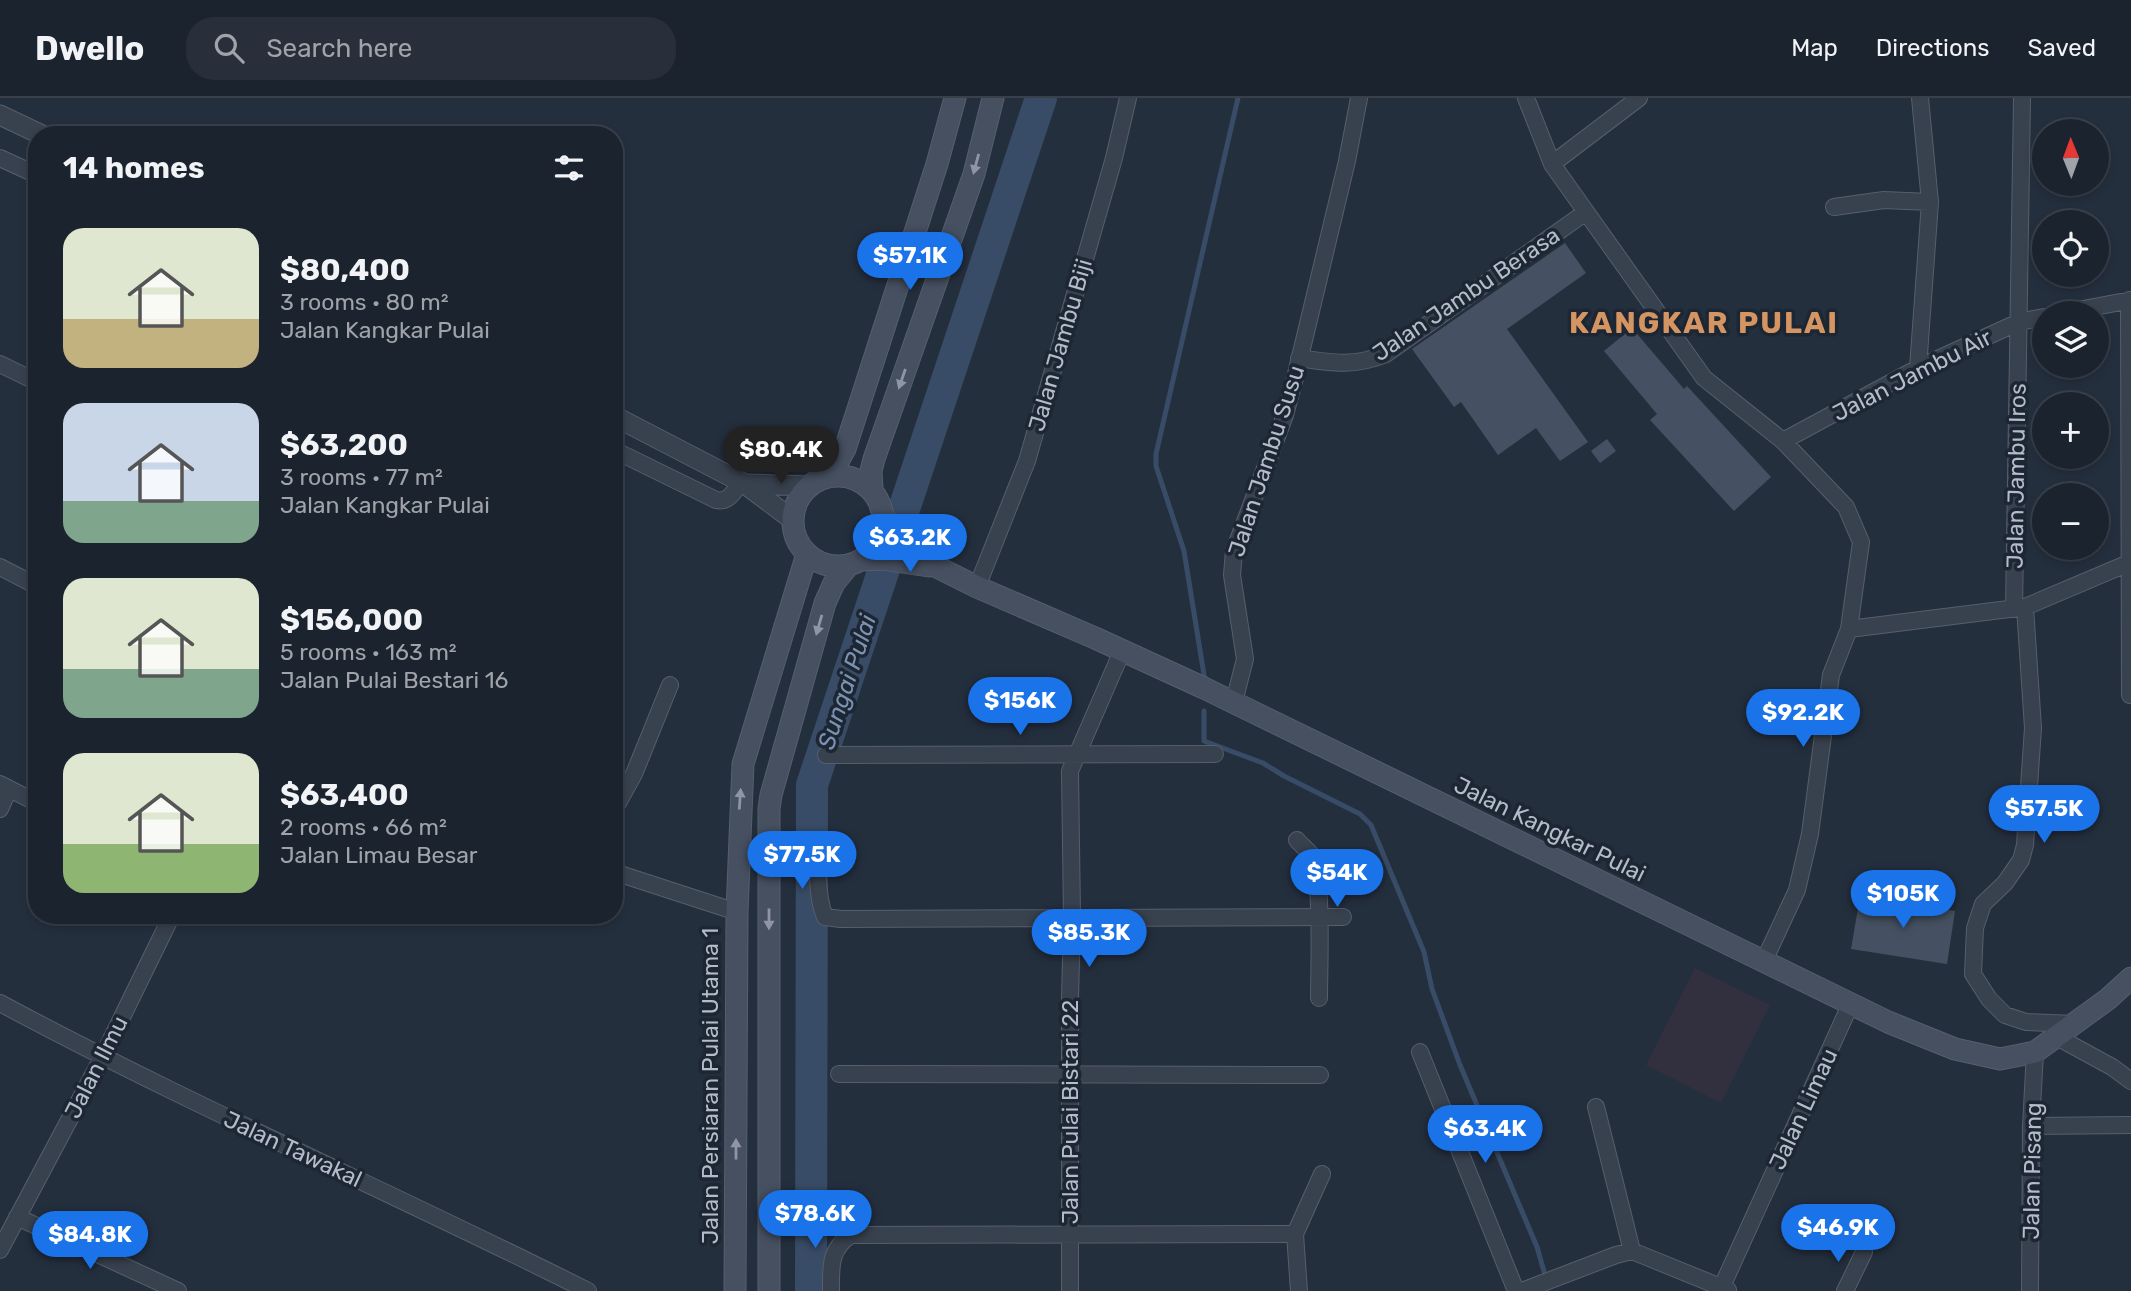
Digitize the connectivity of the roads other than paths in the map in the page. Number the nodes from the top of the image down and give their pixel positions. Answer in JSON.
{"nodes":[{"id":1,"x":955,"y":98,"type":"edge"},
{"id":2,"x":993,"y":98,"type":"edge"},
{"id":3,"x":1128,"y":98,"type":"edge"},
{"id":4,"x":1359,"y":98,"type":"edge"},
{"id":5,"x":1526,"y":98,"type":"edge"},
{"id":6,"x":1639,"y":98,"type":"edge"},
{"id":7,"x":1920,"y":98,"type":"edge"},
{"id":8,"x":2022,"y":98,"type":"edge"},
{"id":9,"x":0,"y":115,"type":"edge"},
{"id":10,"x":28,"y":128,"type":"edge"},
{"id":11,"x":0,"y":158,"type":"edge"},
{"id":12,"x":1552,"y":164,"type":"junction"},
{"id":13,"x":28,"y":171,"type":"edge"},
{"id":14,"x":1930,"y":202,"type":"junction"},
{"id":15,"x":1834,"y":207,"type":"dead end"},
{"id":16,"x":1586,"y":212,"type":"junction"},
{"id":17,"x":2130,"y":300,"type":"edge"},
{"id":18,"x":2109,"y":304,"type":"edge"},
{"id":19,"x":2032,"y":319,"type":"edge"},
{"id":20,"x":2019,"y":322,"type":"junction"},
{"id":21,"x":1299,"y":358,"type":"junction"},
{"id":22,"x":0,"y":364,"type":"edge"},
{"id":23,"x":1918,"y":368,"type":"junction"},
{"id":24,"x":28,"y":378,"type":"edge"},
{"id":25,"x":623,"y":421,"type":"edge"},
{"id":26,"x":1783,"y":442,"type":"junction"},
{"id":27,"x":623,"y":454,"type":"edge"},
{"id":28,"x":830,"y":476,"type":"junction"},
{"id":29,"x":743,"y":483,"type":"junction"},
{"id":30,"x":808,"y":486,"type":"junction"},
{"id":31,"x":872,"y":490,"type":"junction"},
{"id":32,"x":793,"y":520,"type":"junction"},
{"id":33,"x":881,"y":548,"type":"junction"},
{"id":34,"x":807,"y":554,"type":"junction"},
{"id":35,"x":2130,"y":563,"type":"edge"},
{"id":36,"x":0,"y":567,"type":"edge"},
{"id":37,"x":28,"y":581,"type":"edge"},
{"id":38,"x":977,"y":587,"type":"junction"},
{"id":39,"x":2019,"y":608,"type":"junction"},
{"id":40,"x":1849,"y":629,"type":"junction"},
{"id":41,"x":1122,"y":651,"type":"junction"},
{"id":42,"x":670,"y":685,"type":"dead end"},
{"id":43,"x":2130,"y":695,"type":"edge"},
{"id":44,"x":1234,"y":702,"type":"junction"},
{"id":45,"x":1215,"y":754,"type":"dead end"},
{"id":46,"x":826,"y":755,"type":"dead end"},
{"id":47,"x":1076,"y":756,"type":"junction"},
{"id":48,"x":5,"y":786,"type":"edge"},
{"id":49,"x":623,"y":794,"type":"edge"},
{"id":50,"x":28,"y":798,"type":"edge"},
{"id":51,"x":0,"y":809,"type":"edge"},
{"id":52,"x":1297,"y":840,"type":"dead end"},
{"id":53,"x":827,"y":841,"type":"dead end"},
{"id":54,"x":623,"y":875,"type":"edge"},
{"id":55,"x":737,"y":912,"type":"junction"},
{"id":56,"x":1318,"y":916,"type":"junction"},
{"id":57,"x":1072,"y":917,"type":"junction"},
{"id":58,"x":1343,"y":917,"type":"dead end"},
{"id":59,"x":168,"y":924,"type":"edge"},
{"id":60,"x":1764,"y":961,"type":"junction"},
{"id":61,"x":2131,"y":978,"type":"edge"},
{"id":62,"x":1318,"y":998,"type":"dead end"},
{"id":63,"x":0,"y":1003,"type":"edge"},
{"id":64,"x":1852,"y":1003,"type":"junction"},
{"id":65,"x":2075,"y":1024,"type":"junction"},
{"id":66,"x":2057,"y":1037,"type":"junction"},
{"id":67,"x":1420,"y":1052,"type":"dead end"},
{"id":68,"x":2035,"y":1052,"type":"junction"},
{"id":69,"x":102,"y":1058,"type":"junction"},
{"id":70,"x":839,"y":1074,"type":"dead end"},
{"id":71,"x":1070,"y":1075,"type":"junction"},
{"id":72,"x":1320,"y":1075,"type":"dead end"},
{"id":73,"x":2131,"y":1082,"type":"edge"},
{"id":74,"x":1596,"y":1107,"type":"dead end"},
{"id":75,"x":2131,"y":1125,"type":"edge"},
{"id":76,"x":2031,"y":1126,"type":"junction"},
{"id":77,"x":1322,"y":1174,"type":"dead end"},
{"id":78,"x":10,"y":1223,"type":"edge"},
{"id":79,"x":1294,"y":1234,"type":"junction"},
{"id":80,"x":1070,"y":1236,"type":"junction"},
{"id":81,"x":0,"y":1250,"type":"edge"},
{"id":82,"x":1632,"y":1251,"type":"junction"},
{"id":83,"x":1864,"y":1252,"type":"dead end"},
{"id":84,"x":1724,"y":1289,"type":"edge"},
{"id":85,"x":178,"y":1291,"type":"edge"},
{"id":86,"x":588,"y":1291,"type":"edge"},
{"id":87,"x":735,"y":1291,"type":"edge"},
{"id":88,"x":769,"y":1291,"type":"edge"},
{"id":89,"x":831,"y":1291,"type":"edge"},
{"id":90,"x":1070,"y":1291,"type":"edge"},
{"id":91,"x":1299,"y":1291,"type":"edge"},
{"id":92,"x":1516,"y":1291,"type":"edge"},
{"id":93,"x":1522,"y":1291,"type":"edge"},
{"id":94,"x":1845,"y":1291,"type":"edge"},
{"id":95,"x":2031,"y":1291,"type":"edge"}],
"edges":[{"from":1,"to":28,"type":"main road"},
{"from":2,"to":31,"type":"main road","one_way":true},
{"from":3,"to":38,"type":"street","name":"Jalan Jambu Biji"},
{"from":4,"to":21,"type":"street","name":"Jalan Jambu Susu"},
{"from":5,"to":12,"type":"street"},
{"from":6,"to":12,"type":"street"},
{"from":7,"to":14,"type":"street"},
{"from":8,"to":20,"type":"street","name":"Jalan Jambu Iros"},
{"from":9,"to":10,"type":"street"},
{"from":11,"to":13,"type":"street"},
{"from":12,"to":16,"type":"street"},
{"from":14,"to":15,"type":"street"},
{"from":14,"to":23,"type":"street"},
{"from":16,"to":21,"type":"street","name":"Jalan Jambu Berasa"},
{"from":16,"to":26,"type":"street"},
{"from":17,"to":18,"type":"street"},
{"from":17,"to":35,"type":"street"},
{"from":19,"to":20,"type":"street","name":"Jalan Jambu Air"},
{"from":20,"to":23,"type":"street","name":"Jalan Jambu Air"},
{"from":20,"to":39,"type":"street","name":"Jalan Jambu Iros"},
{"from":21,"to":44,"type":"street","name":"Jalan Jambu Susu"},
{"from":22,"to":24,"type":"street"},
{"from":23,"to":26,"type":"street","name":"Jalan Jambu Air"},
{"from":25,"to":29,"type":"street"},
{"from":26,"to":40,"type":"street"},
{"from":27,"to":29,"type":"street"},
{"from":28,"to":30,"type":"main road"},
{"from":28,"to":31,"type":"main road"},
{"from":29,"to":30,"type":"street"},
{"from":29,"to":32,"type":"street"},
{"from":30,"to":32,"type":"main road"},
{"from":31,"to":33,"type":"main road"},
{"from":32,"to":34,"type":"main road"},
{"from":33,"to":34,"type":"main road"},
{"from":33,"to":38,"type":"main road","name":"Jalan Kangkar Pulai"},
{"from":33,"to":88,"type":"main road","one_way":true},
{"from":55,"to":34,"type":"main road","name":"Jalan Persiaran Pulai Utama 1","one_way":true},
{"from":35,"to":39,"type":"street"},
{"from":35,"to":43,"type":"street"},
{"from":36,"to":37,"type":"street"},
{"from":38,"to":41,"type":"main road","name":"Jalan Kangkar Pulai"},
{"from":39,"to":40,"type":"street"},
{"from":39,"to":65,"type":"street","name":"Jalan Jambu Iros"},
{"from":40,"to":60,"type":"street"},
{"from":41,"to":44,"type":"main road","name":"Jalan Kangkar Pulai"},
{"from":41,"to":47,"type":"street","name":"Jalan Pulai Bistari 22"},
{"from":42,"to":49,"type":"street"},
{"from":44,"to":60,"type":"main road","name":"Jalan Kangkar Pulai"},
{"from":45,"to":47,"type":"street"},
{"from":46,"to":47,"type":"street"},
{"from":47,"to":57,"type":"street","name":"Jalan Pulai Bistari 22"},
{"from":48,"to":50,"type":"street"},
{"from":48,"to":51,"type":"street"},
{"from":52,"to":56,"type":"street"},
{"from":53,"to":57,"type":"street"},
{"from":54,"to":55,"type":"street"},
{"from":87,"to":55,"type":"main road","name":"Jalan Persiaran Pulai Utama 1","one_way":true},
{"from":56,"to":57,"type":"street"},
{"from":56,"to":58,"type":"street"},
{"from":56,"to":62,"type":"street"},
{"from":57,"to":71,"type":"street","name":"Jalan Pulai Bistari 22"},
{"from":59,"to":69,"type":"street","name":"Jalan Ilmu"},
{"from":60,"to":64,"type":"main road","name":"Jalan Kangkar Pulai"},
{"from":61,"to":65,"type":"main road","name":"Jalan Kangkar Pulai"},
{"from":63,"to":69,"type":"street","name":"Jalan Tawakal"},
{"from":64,"to":68,"type":"main road","name":"Jalan Kangkar Pulai"},
{"from":64,"to":84,"type":"street","name":"Jalan Limau"},
{"from":65,"to":66,"type":"main road","name":"Jalan Kangkar Pulai"},
{"from":66,"to":68,"type":"main road","name":"Jalan Kangkar Pulai"},
{"from":66,"to":73,"type":"street"},
{"from":67,"to":92,"type":"street"},
{"from":68,"to":76,"type":"street","name":"Jalan Pisang"},
{"from":69,"to":78,"type":"street","name":"Jalan Ilmu"},
{"from":69,"to":86,"type":"street","name":"Jalan Tawakal"},
{"from":70,"to":71,"type":"street"},
{"from":71,"to":72,"type":"street"},
{"from":71,"to":80,"type":"street","name":"Jalan Pulai Bistari 22"},
{"from":74,"to":82,"type":"street"},
{"from":75,"to":76,"type":"street"},
{"from":76,"to":95,"type":"street","name":"Jalan Pisang"},
{"from":77,"to":79,"type":"street"},
{"from":78,"to":81,"type":"street","name":"Jalan Ilmu"},
{"from":78,"to":85,"type":"street"},
{"from":79,"to":80,"type":"street"},
{"from":79,"to":91,"type":"street"},
{"from":80,"to":89,"type":"street"},
{"from":80,"to":90,"type":"street","name":"Jalan Pulai Bistari 22"},
{"from":82,"to":84,"type":"street"},
{"from":82,"to":93,"type":"street"},
{"from":83,"to":94,"type":"street"}]}
